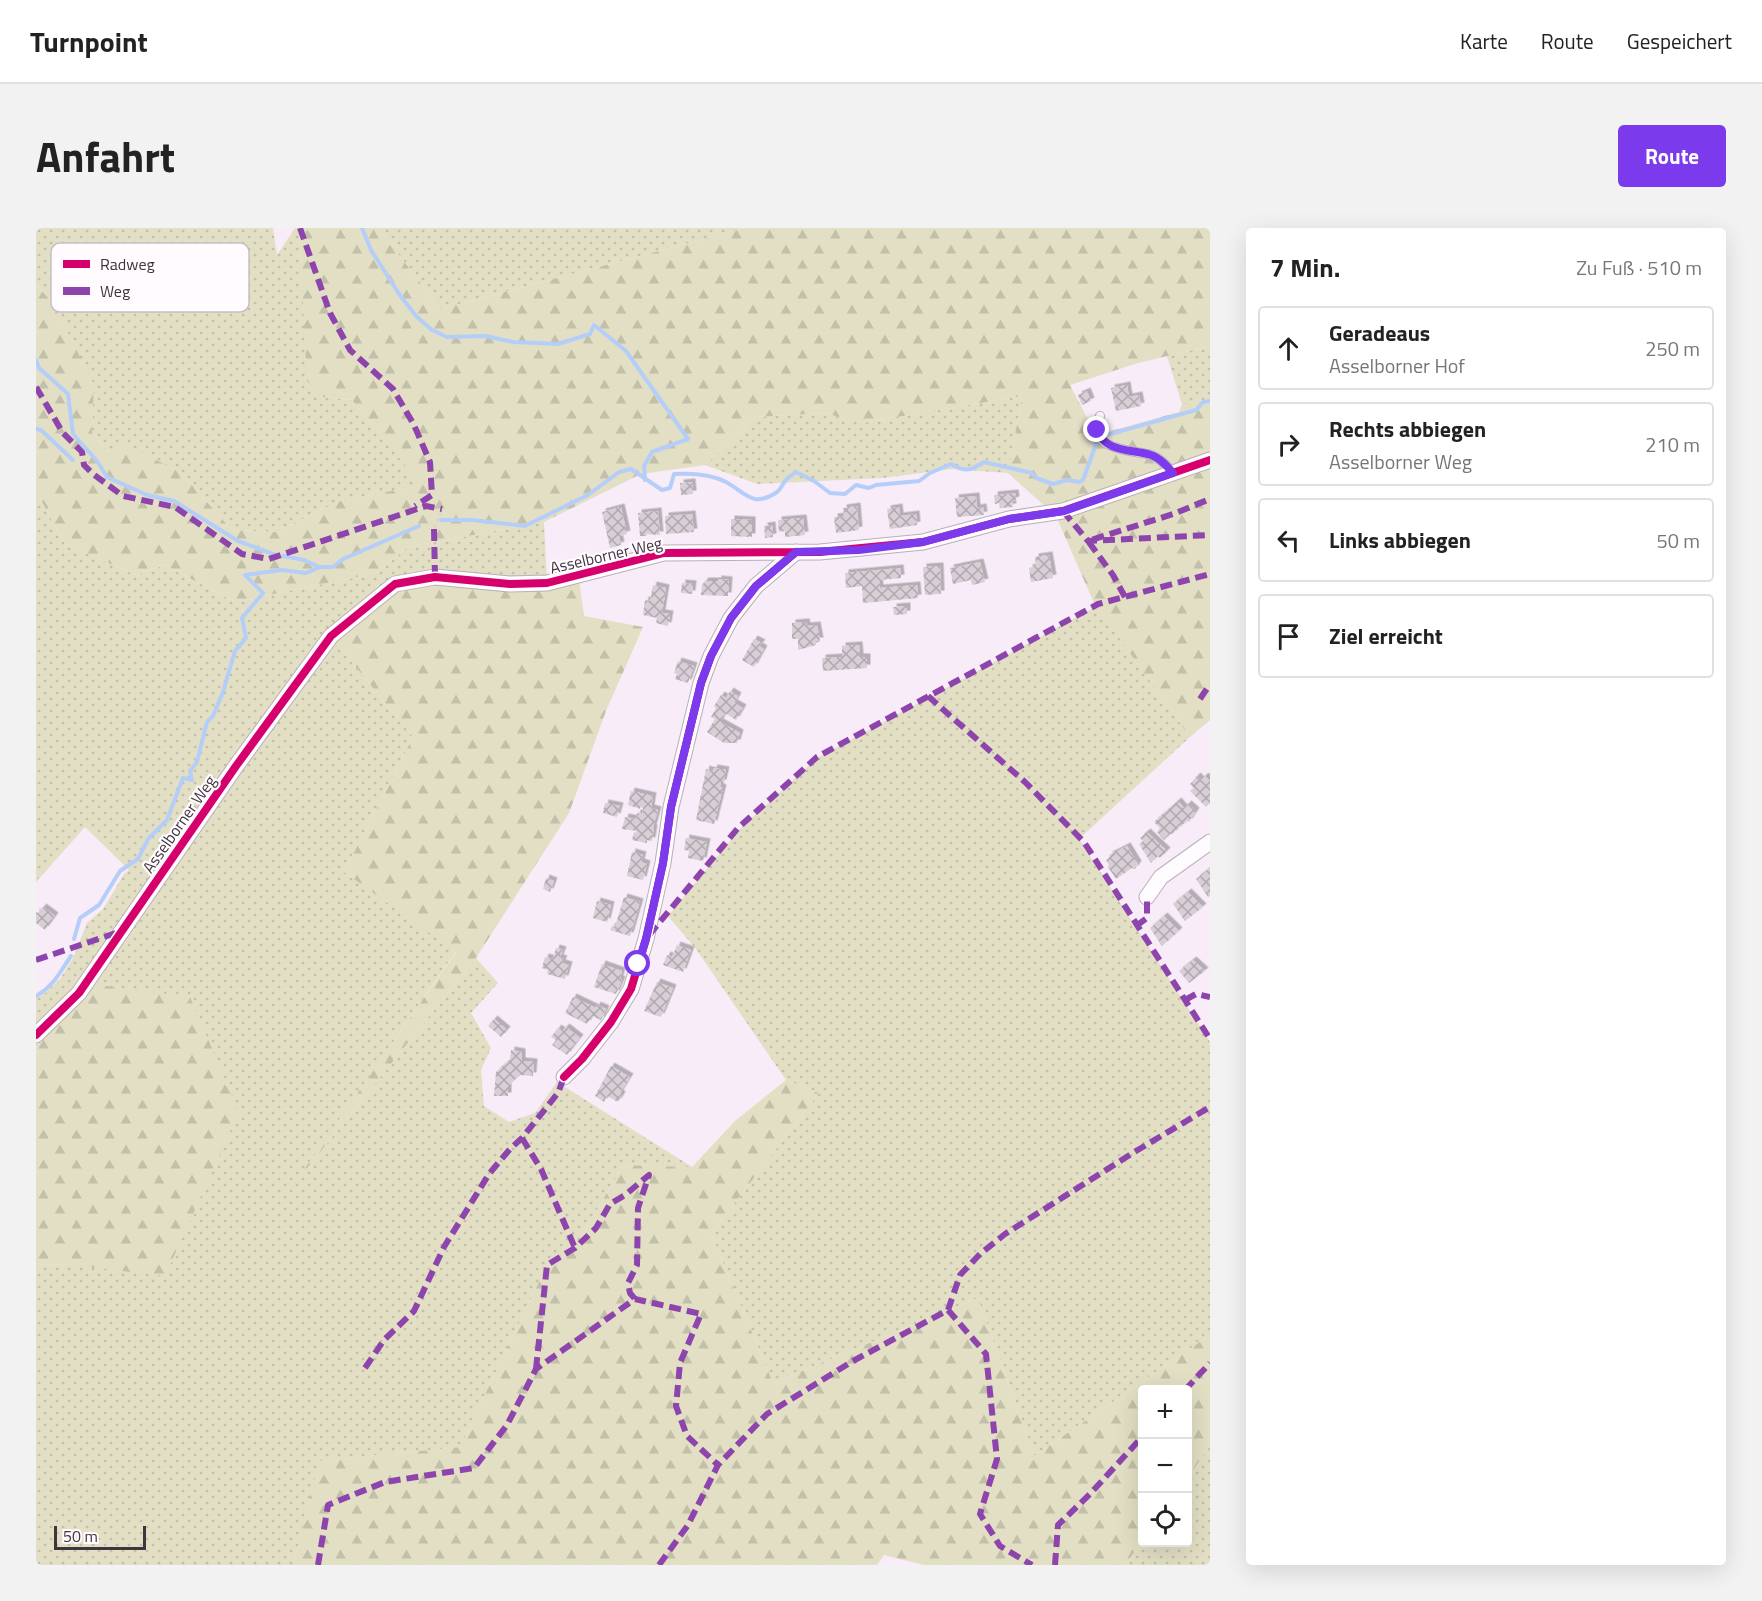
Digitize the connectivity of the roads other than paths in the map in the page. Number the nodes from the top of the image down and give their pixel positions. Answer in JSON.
{"nodes":[{"id":1,"x":1100,"y":416,"type":"dead end"},
{"id":2,"x":1210,"y":460,"type":"edge"},
{"id":3,"x":1173,"y":473,"type":"junction"},
{"id":4,"x":796,"y":552,"type":"junction"},
{"id":5,"x":1210,"y":842,"type":"edge"},
{"id":6,"x":1147,"y":897,"type":"dead end"},
{"id":7,"x":36,"y":1035,"type":"edge"},
{"id":8,"x":564,"y":1077,"type":"dead end"}],
"edges":[{"from":1,"to":3,"type":"lane"},
{"from":2,"to":3,"type":"street","name":"Asselborner Weg"},
{"from":3,"to":4,"type":"street","name":"Asselborner Weg"},
{"from":4,"to":7,"type":"street","name":"Asselborner Weg"},
{"from":4,"to":8,"type":"street"},
{"from":5,"to":6,"type":"street"}]}
